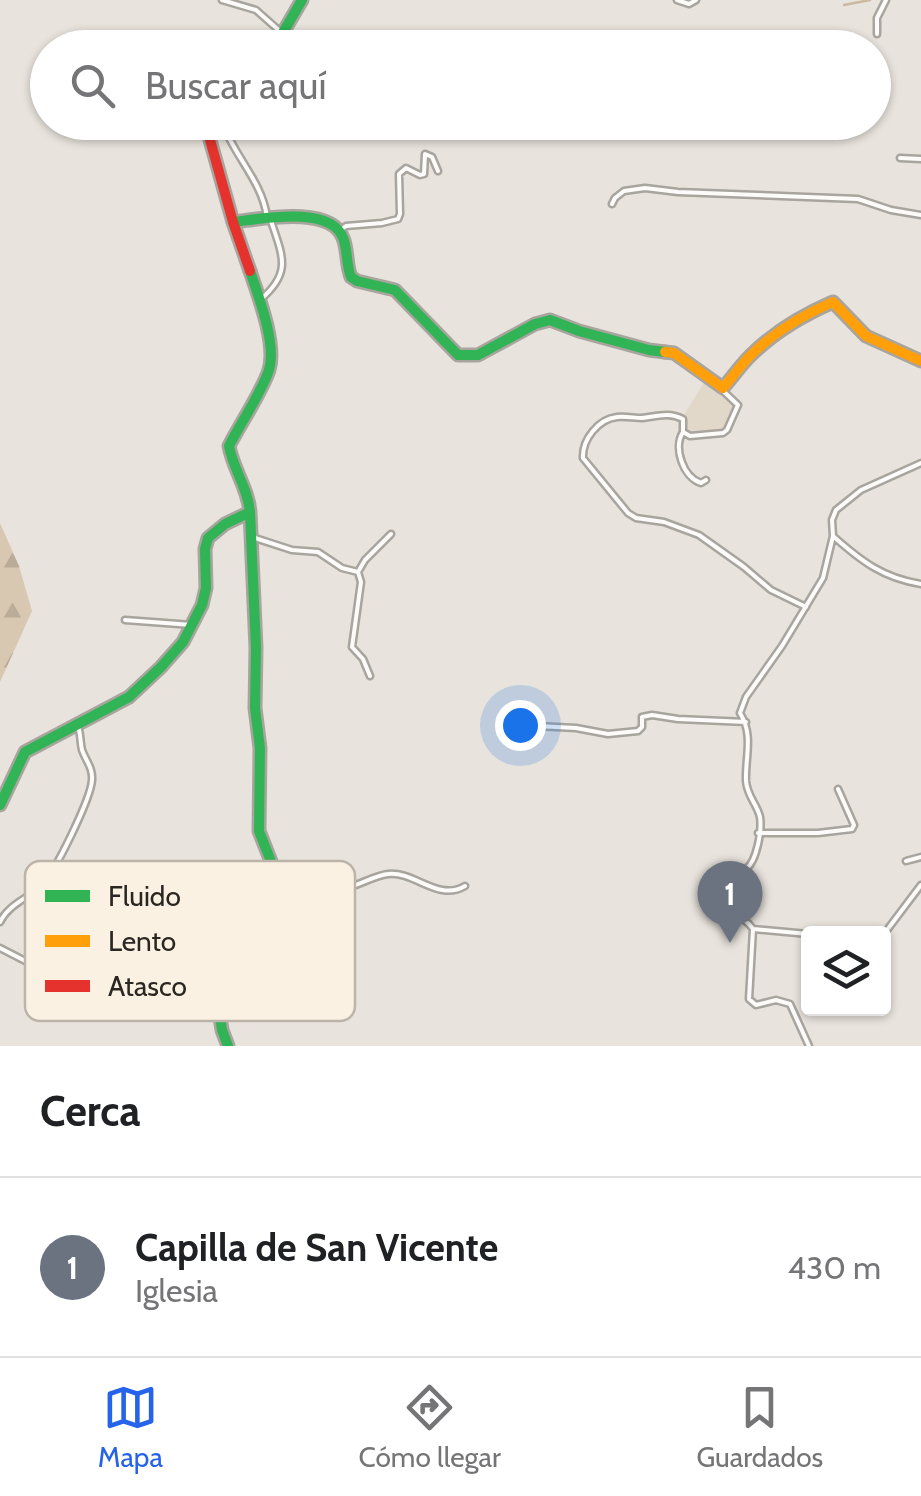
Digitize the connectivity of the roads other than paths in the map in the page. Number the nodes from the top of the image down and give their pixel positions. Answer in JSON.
{"nodes":[{"id":1,"x":222,"y":0,"type":"edge"},
{"id":2,"x":302,"y":0,"type":"edge"},
{"id":3,"x":677,"y":0,"type":"edge"},
{"id":4,"x":696,"y":0,"type":"edge"},
{"id":5,"x":886,"y":0,"type":"edge"},
{"id":6,"x":278,"y":30,"type":"edge"},
{"id":7,"x":284,"y":30,"type":"edge"},
{"id":8,"x":877,"y":30,"type":"edge"},
{"id":9,"x":211,"y":140,"type":"edge"},
{"id":10,"x":230,"y":140,"type":"edge"},
{"id":11,"x":900,"y":158,"type":"dead end"},
{"id":12,"x":921,"y":159,"type":"edge"},
{"id":13,"x":438,"y":170,"type":"dead end"},
{"id":14,"x":612,"y":204,"type":"dead end"},
{"id":15,"x":921,"y":215,"type":"edge"},
{"id":16,"x":269,"y":220,"type":"junction"},
{"id":17,"x":233,"y":222,"type":"junction"},
{"id":18,"x":341,"y":232,"type":"junction"},
{"id":19,"x":260,"y":300,"type":"junction"},
{"id":20,"x":921,"y":361,"type":"edge"},
{"id":21,"x":720,"y":388,"type":"junction"},
{"id":22,"x":683,"y":432,"type":"junction"},
{"id":23,"x":921,"y":463,"type":"edge"},
{"id":24,"x":706,"y":480,"type":"dead end"},
{"id":25,"x":250,"y":512,"type":"junction"},
{"id":26,"x":392,"y":534,"type":"dead end"},
{"id":27,"x":832,"y":536,"type":"junction"},
{"id":28,"x":252,"y":537,"type":"junction"},
{"id":29,"x":358,"y":572,"type":"junction"},
{"id":30,"x":921,"y":584,"type":"edge"},
{"id":31,"x":806,"y":607,"type":"junction"},
{"id":32,"x":125,"y":620,"type":"dead end"},
{"id":33,"x":192,"y":626,"type":"junction"},
{"id":34,"x":370,"y":676,"type":"dead end"},
{"id":35,"x":746,"y":722,"type":"junction"},
{"id":36,"x":77,"y":725,"type":"junction"},
{"id":37,"x":517,"y":725,"type":"dead end"},
{"id":38,"x":838,"y":789,"type":"dead end"},
{"id":39,"x":0,"y":805,"type":"edge"},
{"id":40,"x":758,"y":833,"type":"junction"},
{"id":41,"x":921,"y":857,"type":"edge"},
{"id":42,"x":57,"y":861,"type":"edge"},
{"id":43,"x":271,"y":861,"type":"edge"},
{"id":44,"x":906,"y":861,"type":"dead end"},
{"id":45,"x":355,"y":885,"type":"edge"},
{"id":46,"x":921,"y":885,"type":"edge"},
{"id":47,"x":465,"y":886,"type":"dead end"},
{"id":48,"x":25,"y":896,"type":"edge"},
{"id":49,"x":0,"y":922,"type":"edge"},
{"id":50,"x":890,"y":926,"type":"edge"},
{"id":51,"x":753,"y":930,"type":"junction"},
{"id":52,"x":801,"y":933,"type":"edge"},
{"id":53,"x":0,"y":948,"type":"edge"},
{"id":54,"x":25,"y":961,"type":"edge"},
{"id":55,"x":221,"y":1021,"type":"edge"},
{"id":56,"x":228,"y":1046,"type":"edge"},
{"id":57,"x":808,"y":1046,"type":"edge"}],
"edges":[{"from":1,"to":6,"type":"street"},
{"from":2,"to":7,"type":"street"},
{"from":3,"to":4,"type":"street"},
{"from":5,"to":8,"type":"street"},
{"from":9,"to":17,"type":"street"},
{"from":10,"to":16,"type":"street"},
{"from":11,"to":12,"type":"street"},
{"from":13,"to":18,"type":"street"},
{"from":14,"to":15,"type":"street"},
{"from":16,"to":17,"type":"street"},
{"from":16,"to":18,"type":"street"},
{"from":16,"to":19,"type":"street"},
{"from":17,"to":19,"type":"street"},
{"from":18,"to":21,"type":"street"},
{"from":19,"to":25,"type":"street"},
{"from":20,"to":21,"type":"street"},
{"from":21,"to":22,"type":"street"},
{"from":22,"to":24,"type":"street"},
{"from":22,"to":31,"type":"street"},
{"from":23,"to":27,"type":"street"},
{"from":25,"to":28,"type":"street"},
{"from":25,"to":33,"type":"street"},
{"from":26,"to":29,"type":"street"},
{"from":27,"to":30,"type":"street"},
{"from":27,"to":31,"type":"street"},
{"from":28,"to":29,"type":"street"},
{"from":28,"to":43,"type":"street"},
{"from":29,"to":34,"type":"street"},
{"from":31,"to":35,"type":"street"},
{"from":32,"to":33,"type":"street"},
{"from":33,"to":36,"type":"street"},
{"from":35,"to":37,"type":"street"},
{"from":35,"to":40,"type":"street"},
{"from":36,"to":39,"type":"street"},
{"from":36,"to":42,"type":"street"},
{"from":38,"to":40,"type":"street"},
{"from":40,"to":51,"type":"street"},
{"from":41,"to":44,"type":"street"},
{"from":45,"to":47,"type":"street"},
{"from":46,"to":50,"type":"street"},
{"from":48,"to":49,"type":"street"},
{"from":51,"to":52,"type":"street"},
{"from":51,"to":57,"type":"street"},
{"from":53,"to":54,"type":"street"},
{"from":55,"to":56,"type":"street"}]}
